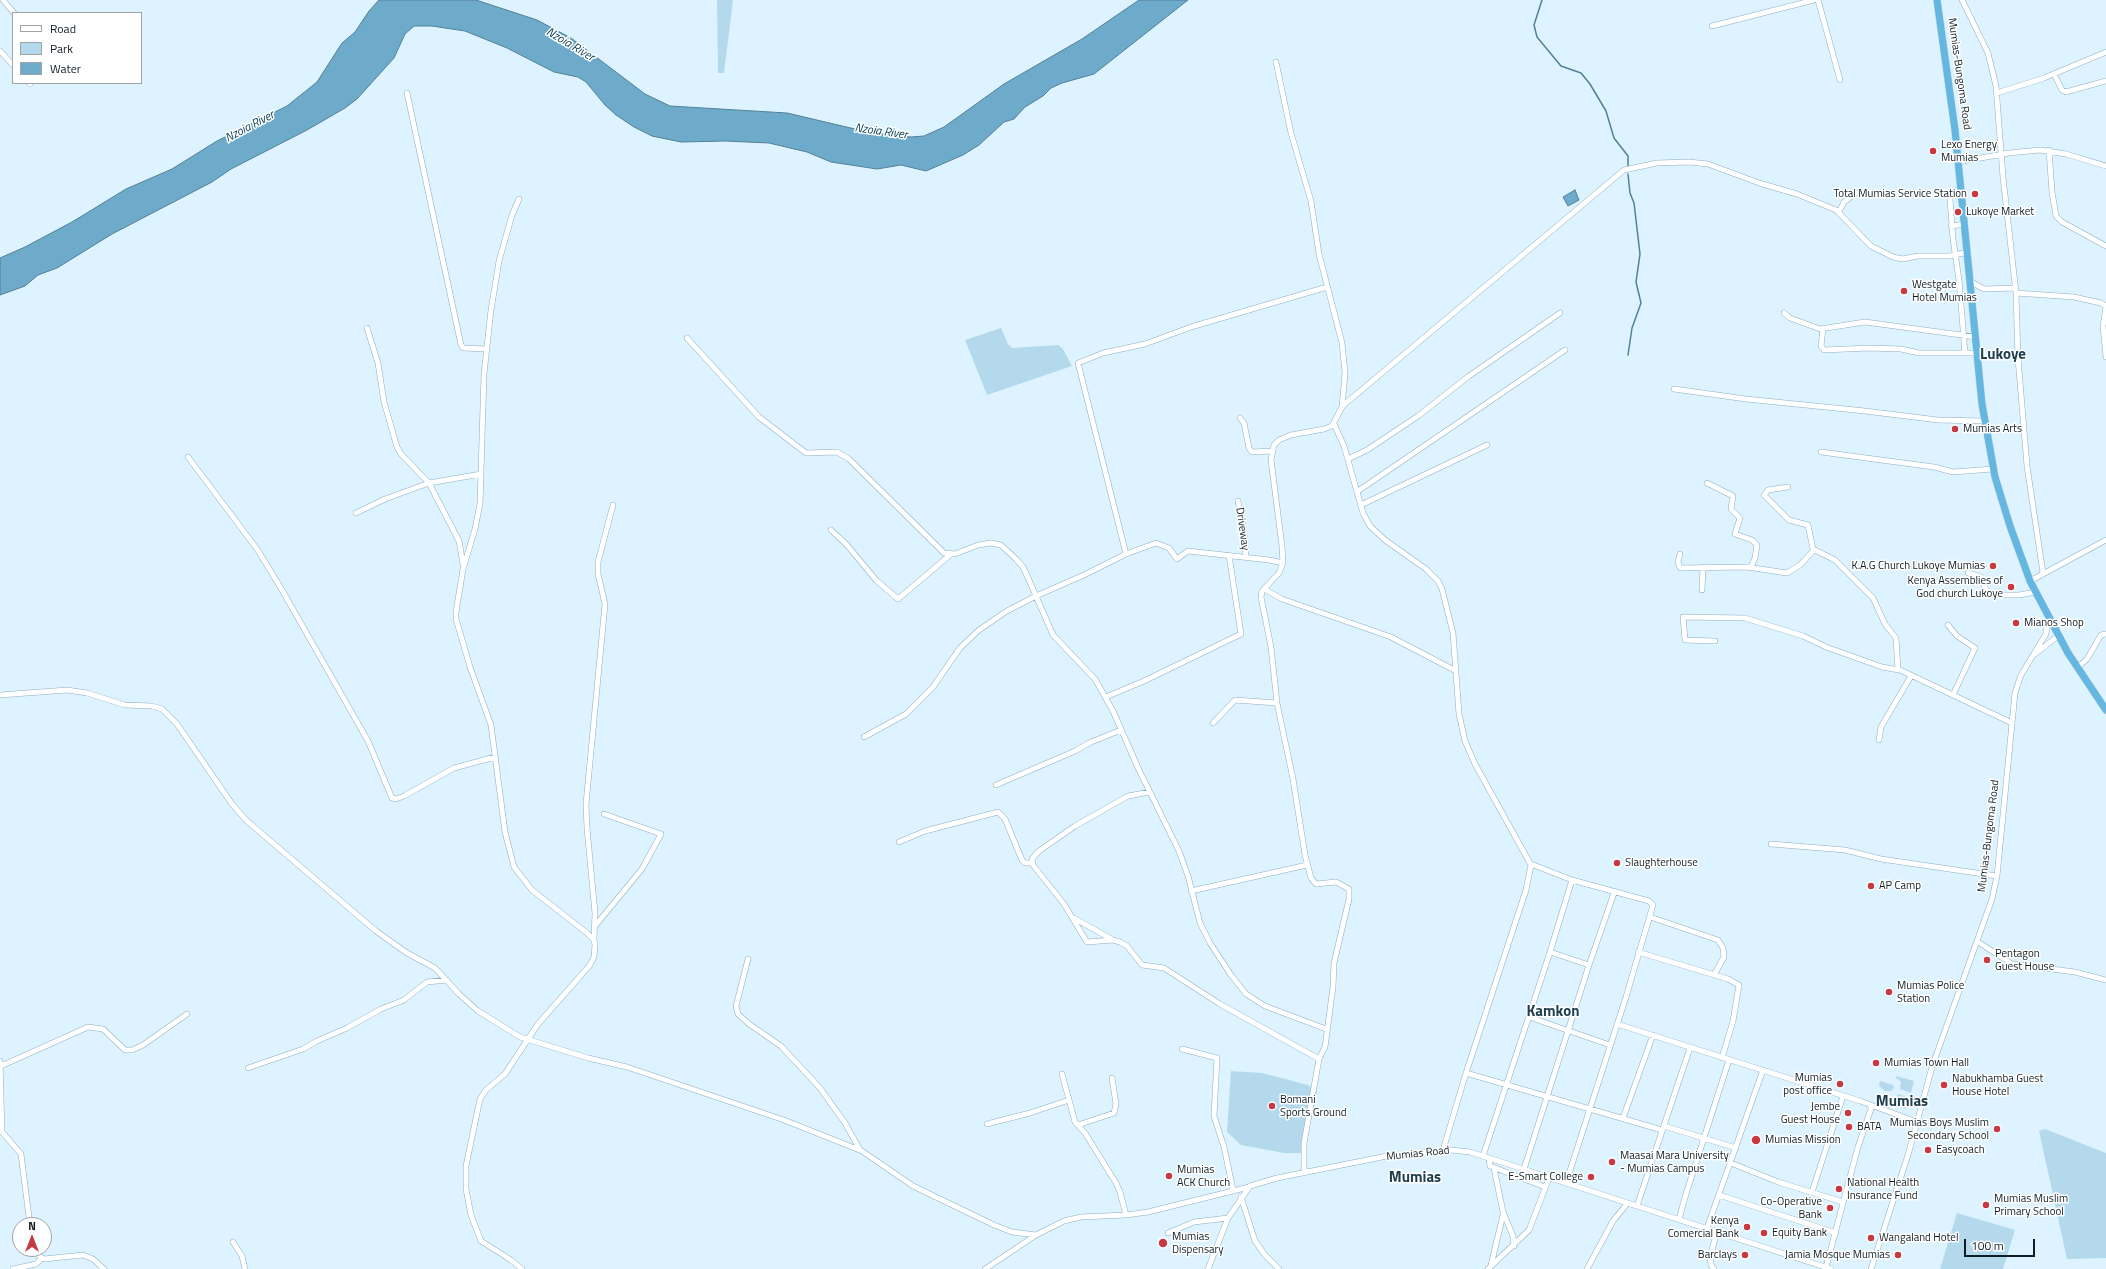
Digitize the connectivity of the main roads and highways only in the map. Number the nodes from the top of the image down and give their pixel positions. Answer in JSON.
{"nodes":[{"id":1,"x":1937,"y":0,"type":"edge"},
{"id":2,"x":2106,"y":710,"type":"edge"}],
"edges":[{"from":1,"to":2,"type":"highway","name":"Mumias-Bungoma Road"}]}
